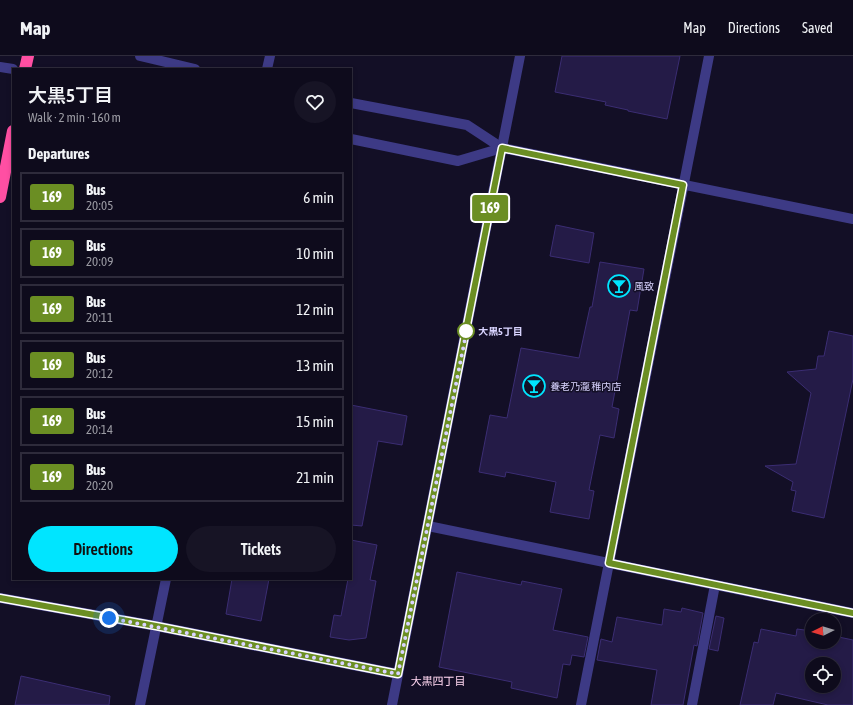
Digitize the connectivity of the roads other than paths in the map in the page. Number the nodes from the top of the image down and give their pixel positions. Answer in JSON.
{"nodes":[{"id":1,"x":28,"y":56,"type":"edge"},
{"id":2,"x":140,"y":56,"type":"edge"},
{"id":3,"x":270,"y":56,"type":"edge"},
{"id":4,"x":520,"y":56,"type":"edge"},
{"id":5,"x":709,"y":56,"type":"edge"},
{"id":6,"x":0,"y":67,"type":"edge"},
{"id":7,"x":25,"y":68,"type":"edge"},
{"id":8,"x":191,"y":68,"type":"edge"},
{"id":9,"x":267,"y":68,"type":"edge"},
{"id":10,"x":12,"y":70,"type":"edge"},
{"id":11,"x":352,"y":103,"type":"edge"},
{"id":12,"x":12,"y":136,"type":"edge"},
{"id":13,"x":352,"y":139,"type":"edge"},
{"id":14,"x":502,"y":148,"type":"junction"},
{"id":15,"x":683,"y":185,"type":"junction"},
{"id":16,"x":0,"y":197,"type":"edge"},
{"id":17,"x":853,"y":219,"type":"edge"},
{"id":18,"x":428,"y":526,"type":"junction"},
{"id":19,"x":609,"y":563,"type":"junction"},
{"id":20,"x":166,"y":580,"type":"edge"},
{"id":21,"x":715,"y":585,"type":"junction"},
{"id":22,"x":0,"y":598,"type":"edge"},
{"id":23,"x":853,"y":613,"type":"edge"},
{"id":24,"x":156,"y":626,"type":"junction"},
{"id":25,"x":398,"y":674,"type":"junction"},
{"id":26,"x":140,"y":705,"type":"edge"},
{"id":27,"x":392,"y":705,"type":"edge"},
{"id":28,"x":581,"y":705,"type":"edge"},
{"id":29,"x":692,"y":705,"type":"edge"}],
"edges":[{"from":1,"to":7,"type":"highway"},
{"from":2,"to":8,"type":"street"},
{"from":3,"to":9,"type":"street"},
{"from":4,"to":14,"type":"street"},
{"from":5,"to":15,"type":"street"},
{"from":6,"to":10,"type":"street"},
{"from":11,"to":14,"type":"street"},
{"from":12,"to":16,"type":"highway"},
{"from":13,"to":14,"type":"street"},
{"from":14,"to":15,"type":"street"},
{"from":14,"to":18,"type":"street"},
{"from":15,"to":17,"type":"street"},
{"from":15,"to":19,"type":"street"},
{"from":18,"to":19,"type":"street"},
{"from":18,"to":25,"type":"street"},
{"from":19,"to":21,"type":"street"},
{"from":19,"to":28,"type":"street"},
{"from":20,"to":24,"type":"street"},
{"from":21,"to":23,"type":"street"},
{"from":21,"to":29,"type":"street"},
{"from":22,"to":24,"type":"street"},
{"from":24,"to":25,"type":"street"},
{"from":24,"to":26,"type":"street"},
{"from":25,"to":27,"type":"street"}]}
